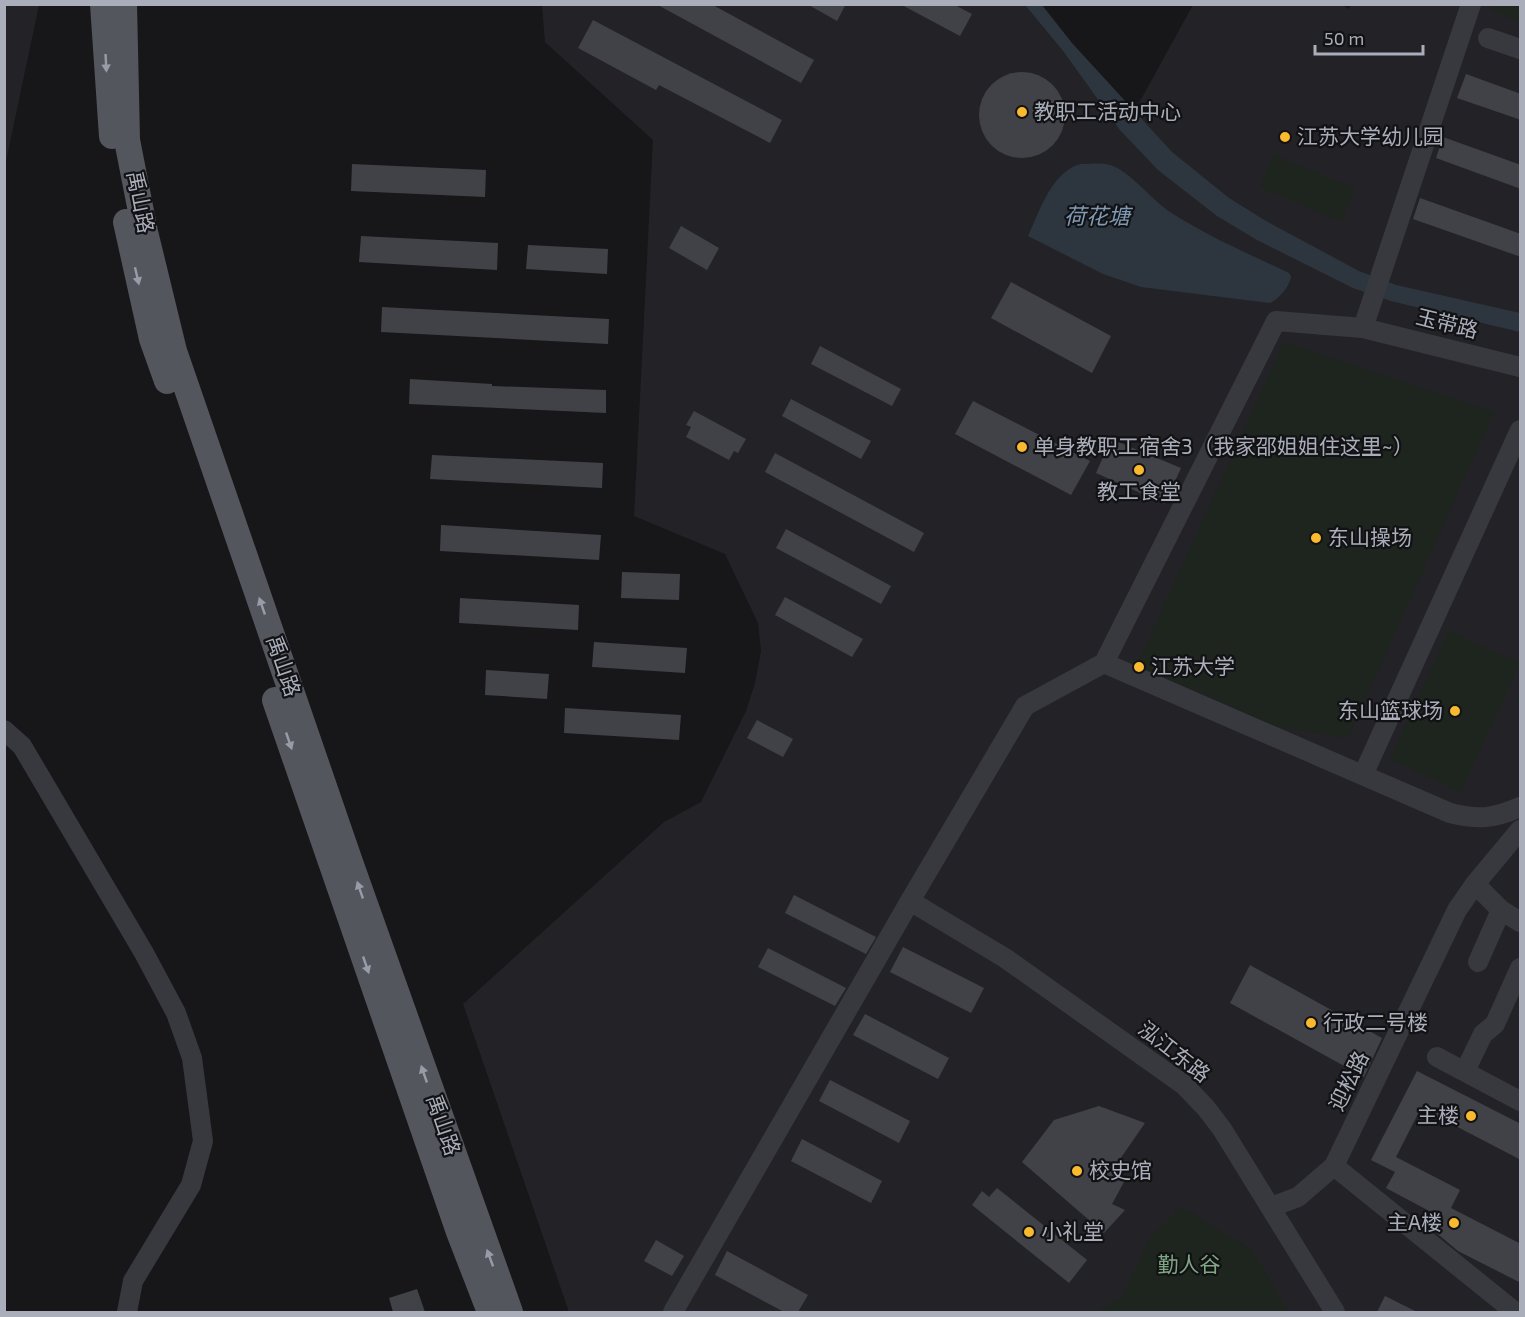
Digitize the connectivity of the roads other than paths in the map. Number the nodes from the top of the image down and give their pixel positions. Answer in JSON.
{"nodes":[{"id":1,"x":103,"y":4,"type":"edge"},
{"id":2,"x":124,"y":4,"type":"edge"},
{"id":3,"x":1471,"y":4,"type":"edge"},
{"id":4,"x":1488,"y":38,"type":"dead end"},
{"id":5,"x":1521,"y":49,"type":"edge"},
{"id":6,"x":1363,"y":328,"type":"junction"},
{"id":7,"x":1521,"y":367,"type":"edge"},
{"id":8,"x":1521,"y":430,"type":"edge"},
{"id":9,"x":1104,"y":663,"type":"junction"},
{"id":10,"x":4,"y":730,"type":"edge"},
{"id":11,"x":1363,"y":776,"type":"junction"},
{"id":12,"x":1521,"y":807,"type":"edge"},
{"id":13,"x":1521,"y":830,"type":"edge"},
{"id":14,"x":1475,"y":884,"type":"junction"},
{"id":15,"x":910,"y":901,"type":"junction"},
{"id":16,"x":1501,"y":910,"type":"junction"},
{"id":17,"x":1521,"y":922,"type":"edge"},
{"id":18,"x":1478,"y":962,"type":"dead end"},
{"id":19,"x":1521,"y":968,"type":"edge"},
{"id":20,"x":1437,"y":1057,"type":"dead end"},
{"id":21,"x":1465,"y":1071,"type":"junction"},
{"id":22,"x":1521,"y":1101,"type":"edge"},
{"id":23,"x":1334,"y":1166,"type":"junction"},
{"id":24,"x":1271,"y":1207,"type":"junction"},
{"id":25,"x":127,"y":1312,"type":"edge"},
{"id":26,"x":490,"y":1312,"type":"edge"},
{"id":27,"x":510,"y":1312,"type":"edge"},
{"id":28,"x":674,"y":1312,"type":"edge"},
{"id":29,"x":1335,"y":1312,"type":"edge"},
{"id":30,"x":1515,"y":1312,"type":"edge"}],
"edges":[{"from":1,"to":26,"type":"main road","name":"禹山路","one_way":true},
{"from":27,"to":2,"type":"main road","name":"禹山路","one_way":true},
{"from":3,"to":6,"type":"street"},
{"from":4,"to":5,"type":"street"},
{"from":6,"to":7,"type":"street","name":"玉带路"},
{"from":6,"to":9,"type":"street","name":"玉带路"},
{"from":8,"to":11,"type":"street"},
{"from":9,"to":11,"type":"street"},
{"from":9,"to":15,"type":"street"},
{"from":10,"to":25,"type":"street"},
{"from":11,"to":12,"type":"street"},
{"from":13,"to":14,"type":"street","name":"迎松路"},
{"from":14,"to":16,"type":"street"},
{"from":14,"to":23,"type":"street","name":"迎松路"},
{"from":15,"to":24,"type":"street","name":"泓江东路"},
{"from":15,"to":28,"type":"street"},
{"from":16,"to":17,"type":"street"},
{"from":16,"to":18,"type":"street"},
{"from":19,"to":21,"type":"street"},
{"from":20,"to":21,"type":"street"},
{"from":21,"to":22,"type":"street"},
{"from":23,"to":24,"type":"street","name":"迎松路"},
{"from":23,"to":30,"type":"street"},
{"from":24,"to":29,"type":"street","name":"泓江东路"}]}
